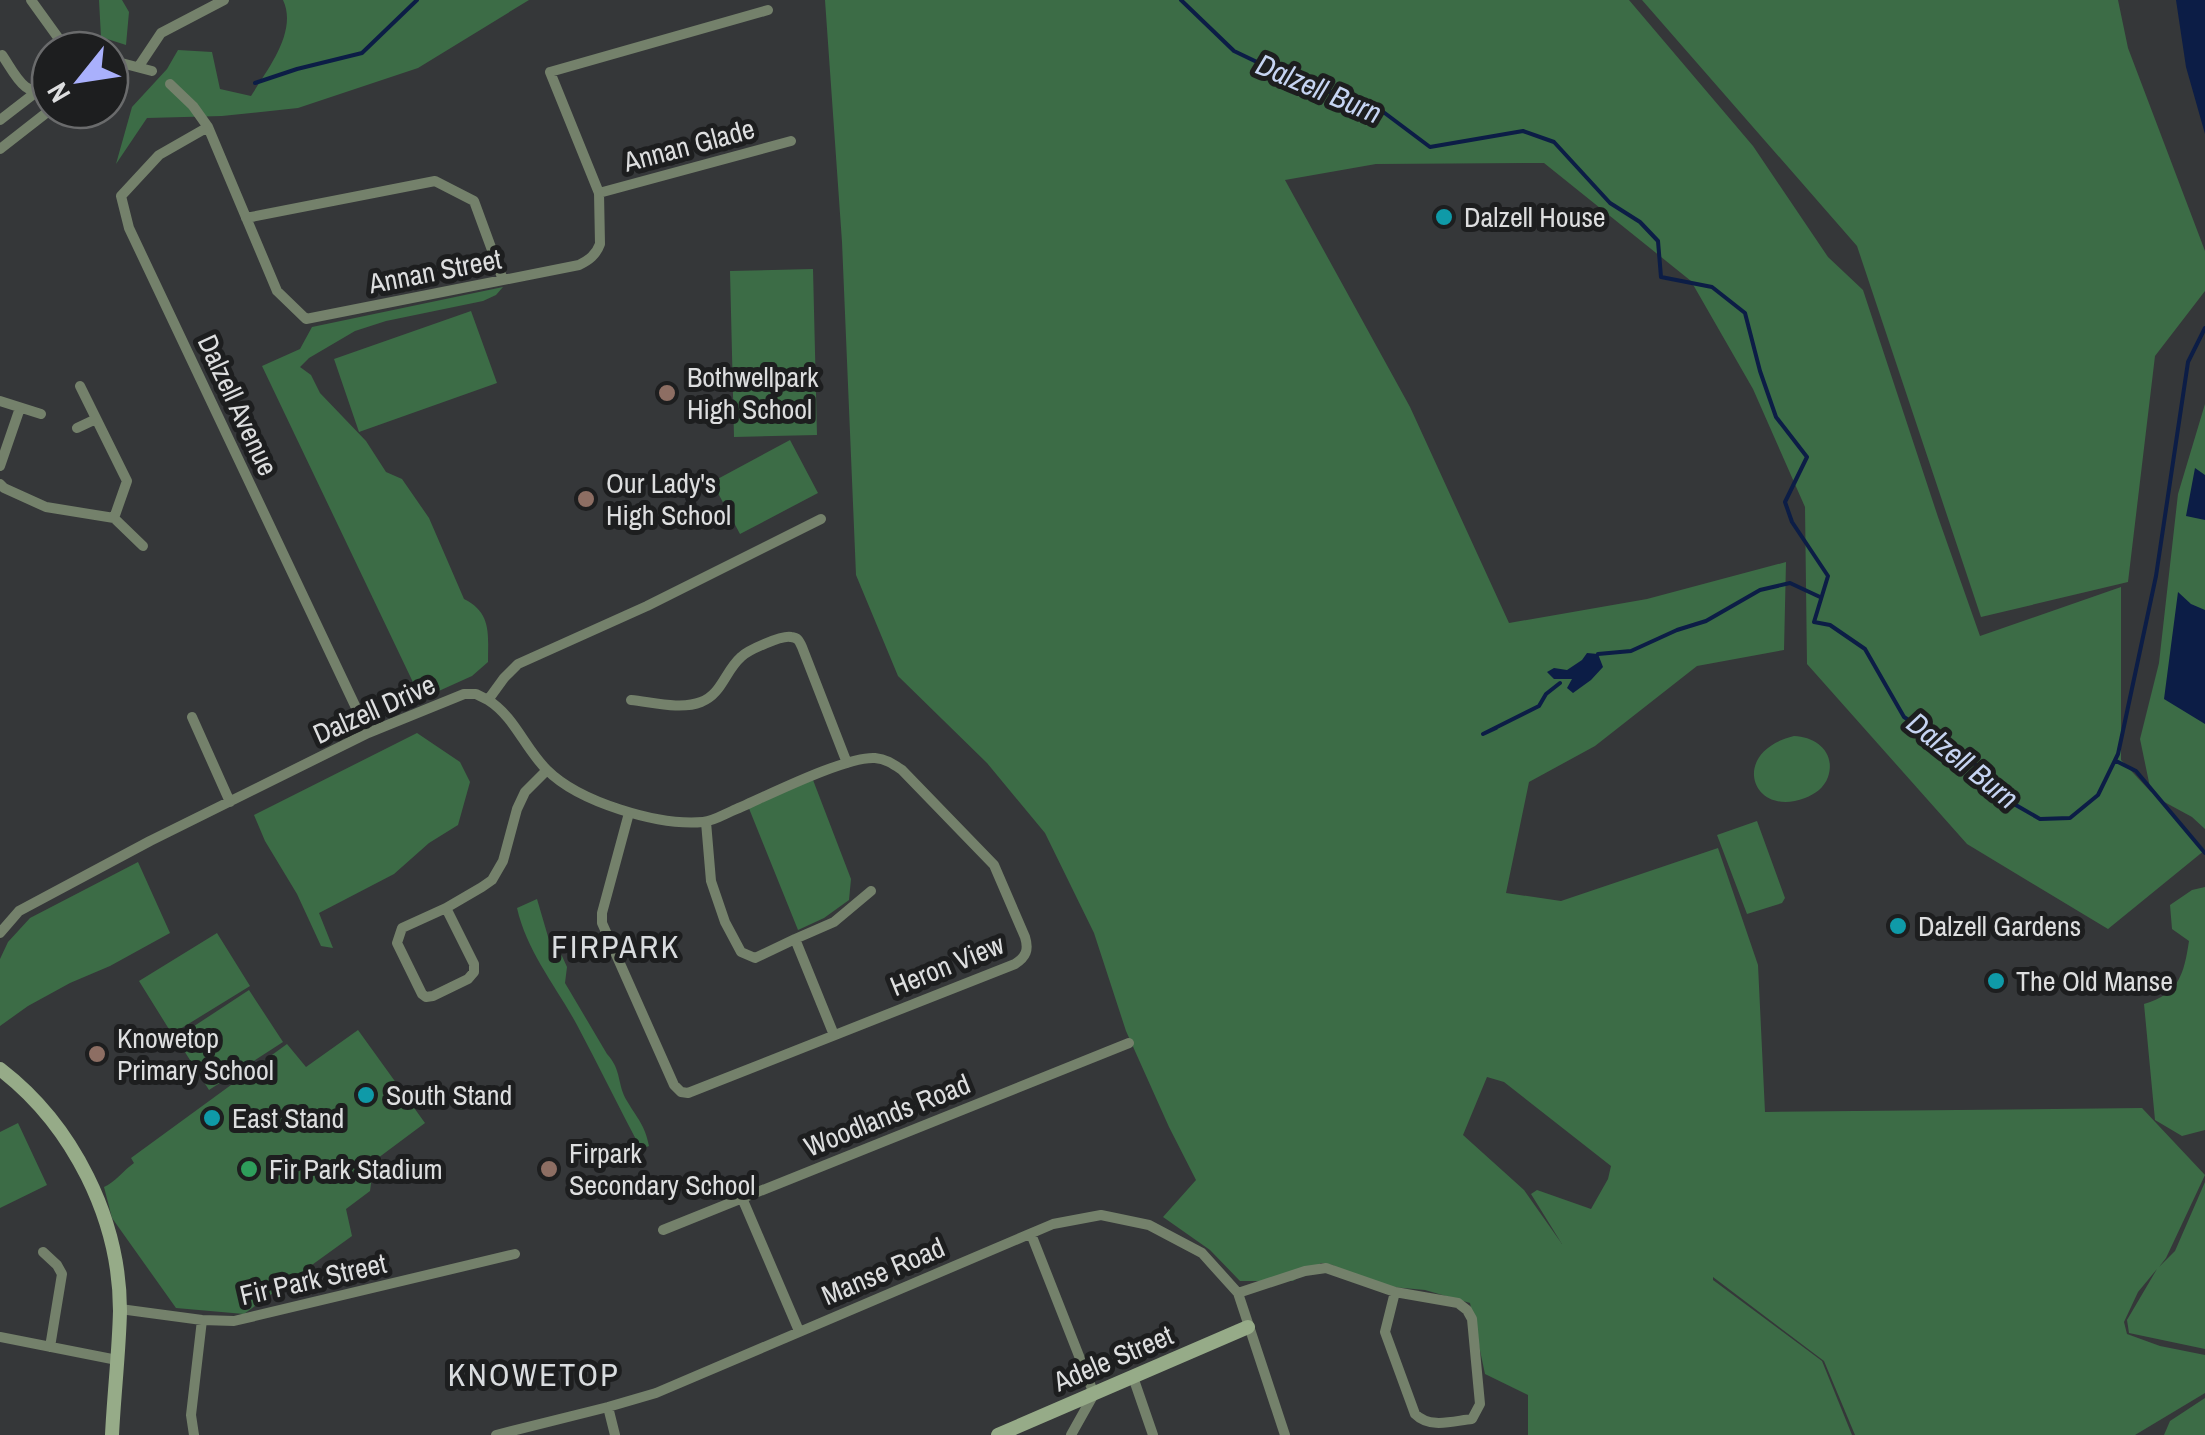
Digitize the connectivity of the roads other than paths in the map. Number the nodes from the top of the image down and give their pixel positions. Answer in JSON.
{"nodes":[{"id":1,"x":30,"y":0,"type":"edge"},
{"id":2,"x":224,"y":0,"type":"edge"},
{"id":3,"x":768,"y":10,"type":"dead end"},
{"id":4,"x":52,"y":30,"type":"edge"},
{"id":5,"x":2,"y":55,"type":"edge"},
{"id":6,"x":130,"y":64,"type":"edge"},
{"id":7,"x":139,"y":66,"type":"junction"},
{"id":8,"x":152,"y":70,"type":"dead end"},
{"id":9,"x":170,"y":84,"type":"dead end"},
{"id":10,"x":30,"y":91,"type":"edge"},
{"id":11,"x":30,"y":97,"type":"edge"},
{"id":12,"x":0,"y":120,"type":"edge"},
{"id":13,"x":30,"y":124,"type":"edge"},
{"id":14,"x":208,"y":127,"type":"junction"},
{"id":15,"x":790,"y":140,"type":"dead end"},
{"id":16,"x":2,"y":143,"type":"edge"},
{"id":17,"x":598,"y":193,"type":"junction"},
{"id":18,"x":246,"y":218,"type":"junction"},
{"id":19,"x":503,"y":280,"type":"junction"},
{"id":20,"x":80,"y":386,"type":"dead end"},
{"id":21,"x":0,"y":401,"type":"edge"},
{"id":22,"x":20,"y":408,"type":"junction"},
{"id":23,"x":41,"y":414,"type":"dead end"},
{"id":24,"x":96,"y":419,"type":"junction"},
{"id":25,"x":78,"y":428,"type":"dead end"},
{"id":26,"x":0,"y":466,"type":"edge"},
{"id":27,"x":0,"y":484,"type":"edge"},
{"id":28,"x":114,"y":518,"type":"junction"},
{"id":29,"x":821,"y":519,"type":"dead end"},
{"id":30,"x":143,"y":546,"type":"dead end"},
{"id":31,"x":488,"y":700,"type":"junction"},
{"id":32,"x":631,"y":700,"type":"dead end"},
{"id":33,"x":192,"y":717,"type":"dead end"},
{"id":34,"x":368,"y":733,"type":"junction"},
{"id":35,"x":847,"y":762,"type":"junction"},
{"id":36,"x":547,"y":770,"type":"junction"},
{"id":37,"x":230,"y":802,"type":"junction"},
{"id":38,"x":629,"y":813,"type":"junction"},
{"id":39,"x":706,"y":822,"type":"junction"},
{"id":40,"x":871,"y":892,"type":"dead end"},
{"id":41,"x":446,"y":908,"type":"junction"},
{"id":42,"x":0,"y":933,"type":"edge"},
{"id":43,"x":795,"y":940,"type":"junction"},
{"id":44,"x":834,"y":1035,"type":"junction"},
{"id":45,"x":1129,"y":1043,"type":"dead end"},
{"id":46,"x":0,"y":1069,"type":"edge"},
{"id":47,"x":742,"y":1198,"type":"junction"},
{"id":48,"x":663,"y":1230,"type":"dead end"},
{"id":49,"x":1032,"y":1234,"type":"junction"},
{"id":50,"x":43,"y":1252,"type":"dead end"},
{"id":51,"x":515,"y":1254,"type":"dead end"},
{"id":52,"x":1395,"y":1292,"type":"junction"},
{"id":53,"x":1238,"y":1293,"type":"junction"},
{"id":54,"x":120,"y":1309,"type":"junction"},
{"id":55,"x":202,"y":1320,"type":"junction"},
{"id":56,"x":1248,"y":1326,"type":"junction"},
{"id":57,"x":799,"y":1331,"type":"junction"},
{"id":58,"x":0,"y":1337,"type":"edge"},
{"id":59,"x":50,"y":1347,"type":"junction"},
{"id":60,"x":117,"y":1360,"type":"junction"},
{"id":61,"x":1133,"y":1377,"type":"junction"},
{"id":62,"x":1094,"y":1394,"type":"junction"},
{"id":63,"x":608,"y":1408,"type":"junction"},
{"id":64,"x":112,"y":1435,"type":"edge"},
{"id":65,"x":194,"y":1435,"type":"edge"},
{"id":66,"x":496,"y":1435,"type":"edge"},
{"id":67,"x":615,"y":1435,"type":"edge"},
{"id":68,"x":998,"y":1435,"type":"edge"},
{"id":69,"x":1072,"y":1435,"type":"edge"},
{"id":70,"x":1153,"y":1435,"type":"edge"},
{"id":71,"x":1285,"y":1435,"type":"edge"}],
"edges":[{"from":1,"to":4,"type":"street"},
{"from":2,"to":7,"type":"street"},
{"from":3,"to":17,"type":"street","name":"Annan Street"},
{"from":5,"to":10,"type":"street"},
{"from":6,"to":7,"type":"street"},
{"from":7,"to":8,"type":"street"},
{"from":9,"to":14,"type":"street","name":"Annan Street"},
{"from":11,"to":12,"type":"street"},
{"from":13,"to":16,"type":"street"},
{"from":14,"to":18,"type":"street","name":"Annan Street"},
{"from":14,"to":34,"type":"street","name":"Dalzell Avenue"},
{"from":15,"to":17,"type":"street","name":"Annan Glade"},
{"from":17,"to":19,"type":"street","name":"Annan Street"},
{"from":18,"to":19,"type":"street"},
{"from":18,"to":19,"type":"street","name":"Annan Street"},
{"from":20,"to":24,"type":"street"},
{"from":21,"to":22,"type":"street"},
{"from":22,"to":23,"type":"street"},
{"from":22,"to":26,"type":"street"},
{"from":24,"to":25,"type":"street"},
{"from":24,"to":28,"type":"street"},
{"from":27,"to":28,"type":"street"},
{"from":28,"to":30,"type":"street"},
{"from":29,"to":31,"type":"street"},
{"from":31,"to":34,"type":"street","name":"Dalzell Drive"},
{"from":31,"to":36,"type":"street","name":"Heron View"},
{"from":32,"to":35,"type":"street"},
{"from":33,"to":37,"type":"street"},
{"from":34,"to":37,"type":"street","name":"Dalzell Drive"},
{"from":35,"to":39,"type":"street","name":"Heron View"},
{"from":35,"to":44,"type":"street","name":"Heron View"},
{"from":36,"to":38,"type":"street","name":"Heron View"},
{"from":36,"to":41,"type":"street"},
{"from":37,"to":42,"type":"street","name":"Dalzell Drive"},
{"from":38,"to":39,"type":"street","name":"Heron View"},
{"from":38,"to":44,"type":"street","name":"Heron View"},
{"from":39,"to":43,"type":"street"},
{"from":40,"to":43,"type":"street"},
{"from":41,"to":41,"type":"street"},
{"from":43,"to":44,"type":"street"},
{"from":45,"to":47,"type":"street","name":"Woodlands Road"},
{"from":46,"to":54,"type":"street"},
{"from":47,"to":48,"type":"street","name":"Woodlands Road"},
{"from":47,"to":57,"type":"street"},
{"from":49,"to":53,"type":"street","name":"Manse Road"},
{"from":49,"to":57,"type":"street","name":"Manse Road"},
{"from":49,"to":62,"type":"street"},
{"from":50,"to":59,"type":"street"},
{"from":51,"to":55,"type":"street","name":"Fir Park Street"},
{"from":52,"to":52,"type":"street"},
{"from":52,"to":53,"type":"street"},
{"from":53,"to":56,"type":"street","name":"Manse Road"},
{"from":54,"to":55,"type":"street","name":"Fir Park Street"},
{"from":54,"to":60,"type":"street"},
{"from":55,"to":65,"type":"street"},
{"from":56,"to":61,"type":"street","name":"Adele Street"},
{"from":56,"to":71,"type":"street","name":"Manse Road"},
{"from":57,"to":63,"type":"street","name":"Manse Road"},
{"from":58,"to":59,"type":"street"},
{"from":59,"to":60,"type":"street"},
{"from":60,"to":64,"type":"street"},
{"from":61,"to":62,"type":"street","name":"Adele Street"},
{"from":61,"to":70,"type":"street"},
{"from":62,"to":68,"type":"street","name":"Adele Street"},
{"from":62,"to":69,"type":"street"},
{"from":63,"to":66,"type":"street","name":"Manse Road"},
{"from":63,"to":67,"type":"street"}]}
